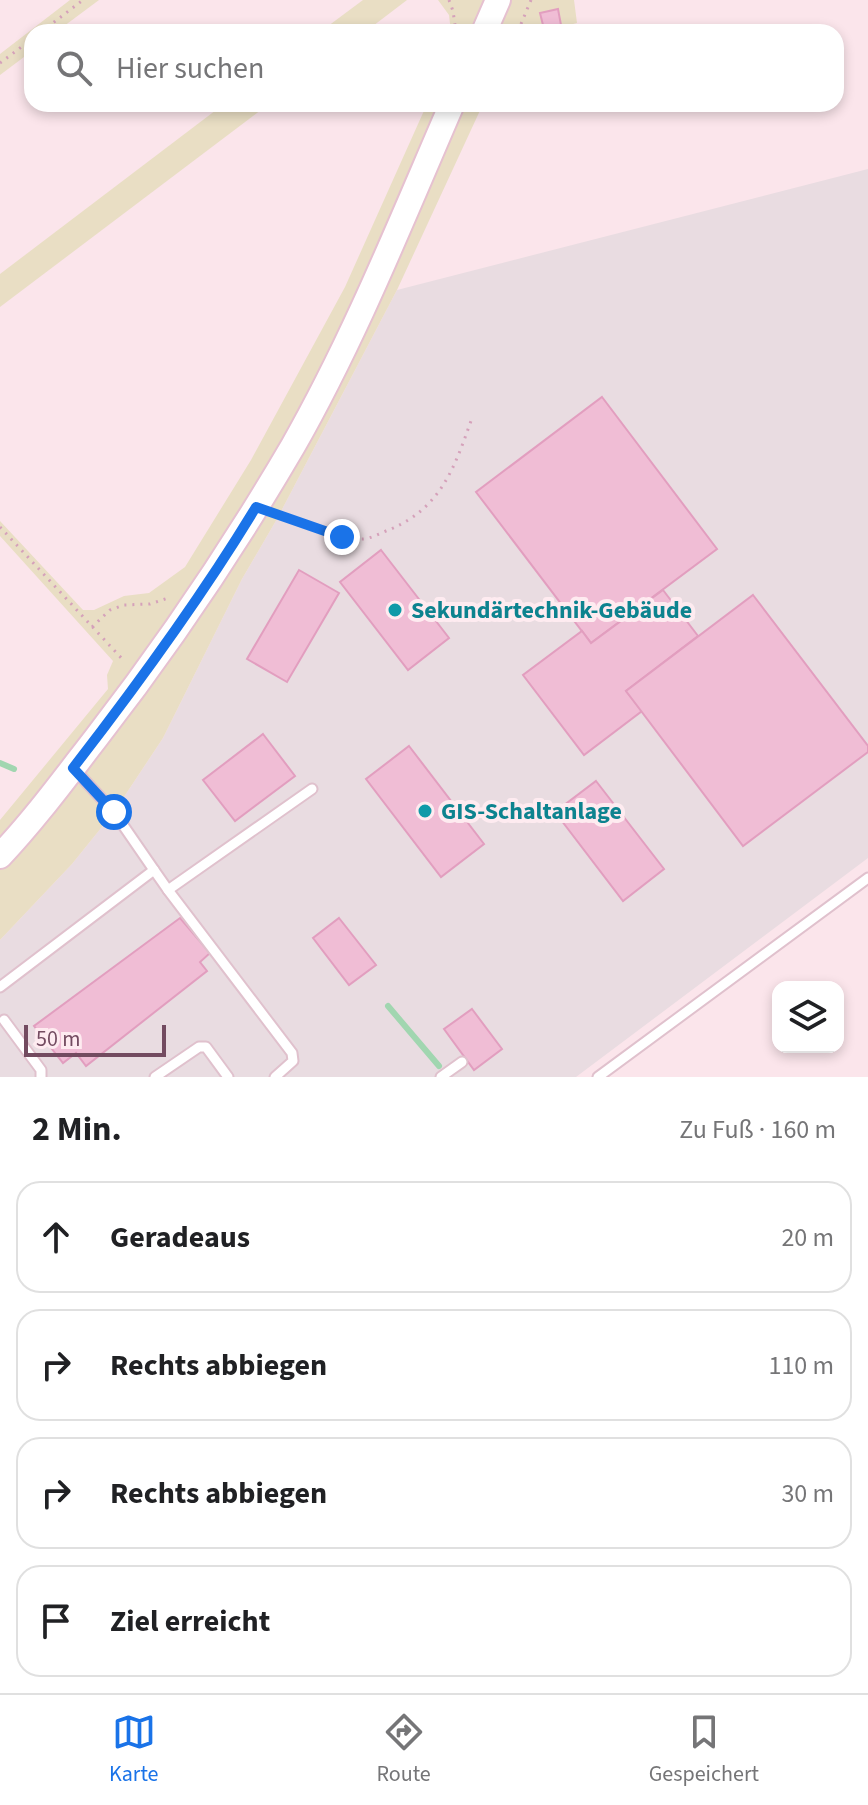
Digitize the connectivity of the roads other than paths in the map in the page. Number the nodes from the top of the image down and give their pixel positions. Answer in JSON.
{"nodes":[{"id":1,"x":498,"y":0,"type":"edge"},
{"id":2,"x":488,"y":24,"type":"edge"},
{"id":3,"x":449,"y":112,"type":"edge"},
{"id":4,"x":73,"y":768,"type":"junction"},
{"id":5,"x":312,"y":789,"type":"dead end"},
{"id":6,"x":0,"y":856,"type":"edge"},
{"id":7,"x":154,"y":870,"type":"junction"},
{"id":8,"x":868,"y":878,"type":"edge"},
{"id":9,"x":168,"y":890,"type":"junction"},
{"id":10,"x":0,"y":987,"type":"edge"},
{"id":11,"x":1,"y":1019,"type":"edge"},
{"id":12,"x":462,"y":1062,"type":"dead end"},
{"id":13,"x":41,"y":1077,"type":"edge"},
{"id":14,"x":155,"y":1077,"type":"edge"},
{"id":15,"x":228,"y":1077,"type":"edge"},
{"id":16,"x":275,"y":1077,"type":"edge"},
{"id":17,"x":441,"y":1077,"type":"edge"},
{"id":18,"x":598,"y":1077,"type":"edge"}],
"edges":[{"from":1,"to":2,"type":"main road"},
{"from":3,"to":4,"type":"main road"},
{"from":4,"to":6,"type":"main road"},
{"from":4,"to":7,"type":"lane"},
{"from":5,"to":9,"type":"lane"},
{"from":7,"to":9,"type":"lane"},
{"from":7,"to":10,"type":"lane"},
{"from":8,"to":18,"type":"lane"},
{"from":9,"to":16,"type":"lane"},
{"from":11,"to":13,"type":"lane"},
{"from":12,"to":17,"type":"lane"},
{"from":14,"to":15,"type":"lane"}]}
